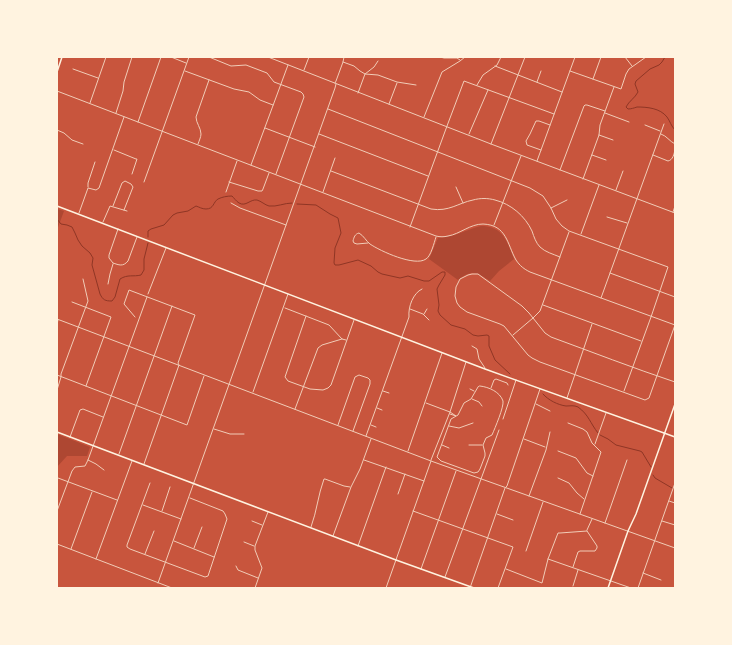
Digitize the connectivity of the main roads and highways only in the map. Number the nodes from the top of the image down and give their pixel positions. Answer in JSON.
{"nodes":[{"id":1,"x":62,"y":57,"type":"edge"},
{"id":2,"x":57,"y":70,"type":"edge"},
{"id":3,"x":57,"y":206,"type":"edge"},
{"id":4,"x":675,"y":404,"type":"edge"},
{"id":5,"x":674,"y":409,"type":"edge"},
{"id":6,"x":57,"y":432,"type":"edge"},
{"id":7,"x":664,"y":433,"type":"junction"},
{"id":8,"x":675,"y":437,"type":"edge"},
{"id":9,"x":470,"y":587,"type":"edge"},
{"id":10,"x":474,"y":588,"type":"edge"},
{"id":11,"x":608,"y":588,"type":"edge"}],
"edges":[{"from":1,"to":2,"type":"main road"},
{"from":3,"to":7,"type":"main road"},
{"from":4,"to":5,"type":"main road"},
{"from":5,"to":7,"type":"main road"},
{"from":6,"to":9,"type":"main road"},
{"from":7,"to":8,"type":"main road"},
{"from":7,"to":11,"type":"main road"},
{"from":9,"to":10,"type":"main road"}]}
